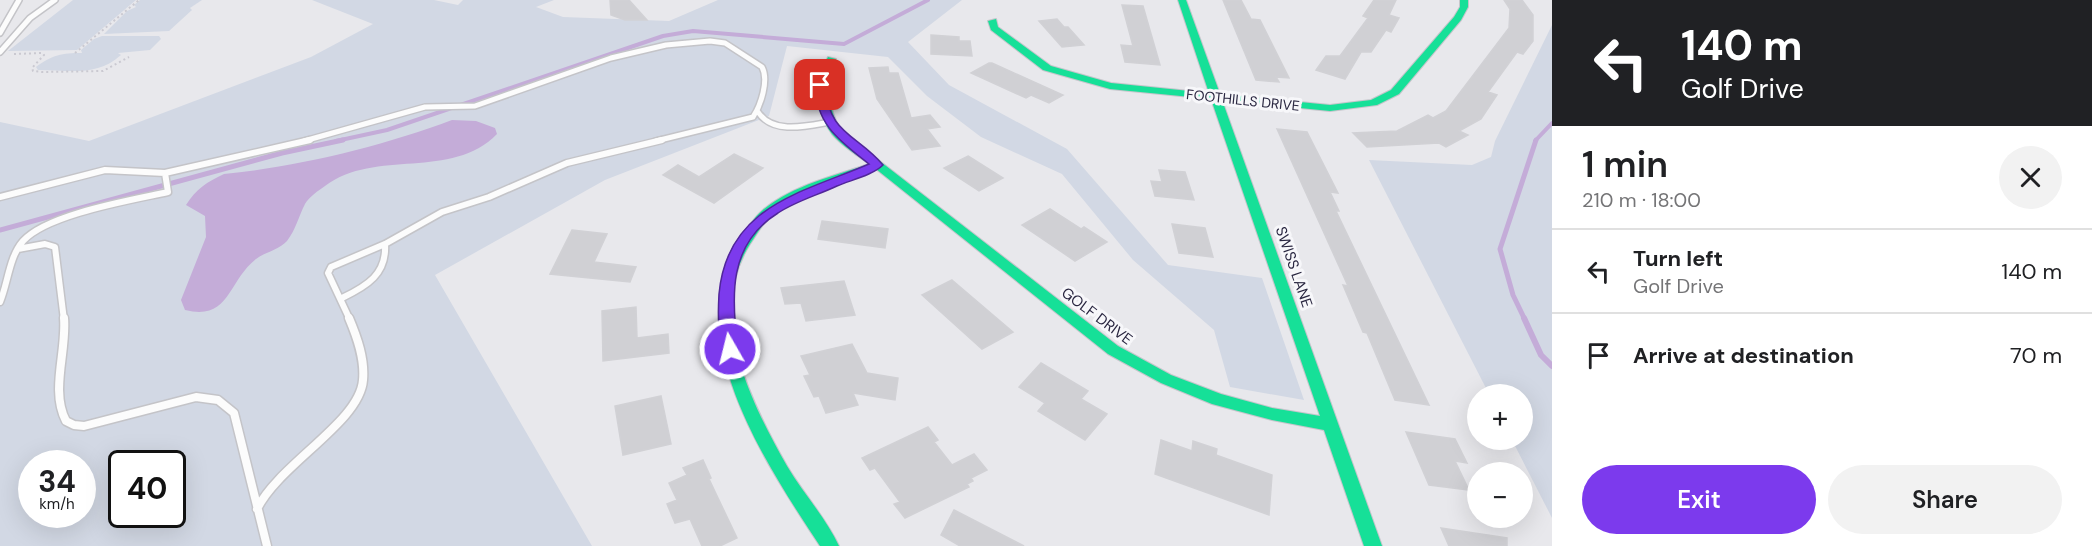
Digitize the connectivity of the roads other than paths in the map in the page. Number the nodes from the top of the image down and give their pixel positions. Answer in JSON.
{"nodes":[{"id":1,"x":19,"y":0,"type":"edge"},
{"id":2,"x":55,"y":0,"type":"edge"},
{"id":3,"x":1182,"y":0,"type":"edge"},
{"id":4,"x":1464,"y":0,"type":"edge"},
{"id":5,"x":993,"y":21,"type":"dead end"},
{"id":6,"x":0,"y":33,"type":"edge"},
{"id":7,"x":0,"y":52,"type":"edge"},
{"id":8,"x":831,"y":59,"type":"dead end"},
{"id":9,"x":1218,"y":97,"type":"junction"},
{"id":10,"x":758,"y":112,"type":"junction"},
{"id":11,"x":830,"y":122,"type":"junction"},
{"id":12,"x":877,"y":165,"type":"junction"},
{"id":13,"x":166,"y":180,"type":"junction"},
{"id":14,"x":0,"y":197,"type":"edge"},
{"id":15,"x":385,"y":244,"type":"junction"},
{"id":16,"x":18,"y":249,"type":"junction"},
{"id":17,"x":342,"y":298,"type":"junction"},
{"id":18,"x":0,"y":302,"type":"edge"},
{"id":19,"x":1331,"y":425,"type":"junction"},
{"id":20,"x":257,"y":509,"type":"junction"},
{"id":21,"x":267,"y":546,"type":"edge"},
{"id":22,"x":830,"y":546,"type":"edge"},
{"id":23,"x":1373,"y":546,"type":"edge"}],
"edges":[{"from":1,"to":6,"type":"lane"},
{"from":2,"to":7,"type":"lane"},
{"from":3,"to":9,"type":"street","name":"SWISS LANE"},
{"from":4,"to":9,"type":"street","name":"FOOTHILLS DRIVE"},
{"from":5,"to":9,"type":"street","name":"FOOTHILLS DRIVE"},
{"from":8,"to":11,"type":"street","name":"GOLF DRIVE"},
{"from":9,"to":19,"type":"street","name":"SWISS LANE"},
{"from":10,"to":11,"type":"lane"},
{"from":10,"to":13,"type":"lane"},
{"from":10,"to":15,"type":"lane"},
{"from":11,"to":12,"type":"street","name":"GOLF DRIVE"},
{"from":12,"to":19,"type":"street","name":"GOLF DRIVE"},
{"from":12,"to":22,"type":"street"},
{"from":13,"to":14,"type":"lane"},
{"from":13,"to":16,"type":"lane"},
{"from":15,"to":17,"type":"lane"},
{"from":15,"to":17,"type":"lane"},
{"from":16,"to":18,"type":"lane"},
{"from":16,"to":20,"type":"lane"},
{"from":17,"to":20,"type":"lane"},
{"from":19,"to":23,"type":"street","name":"SWISS LANE"},
{"from":20,"to":21,"type":"lane"}]}
